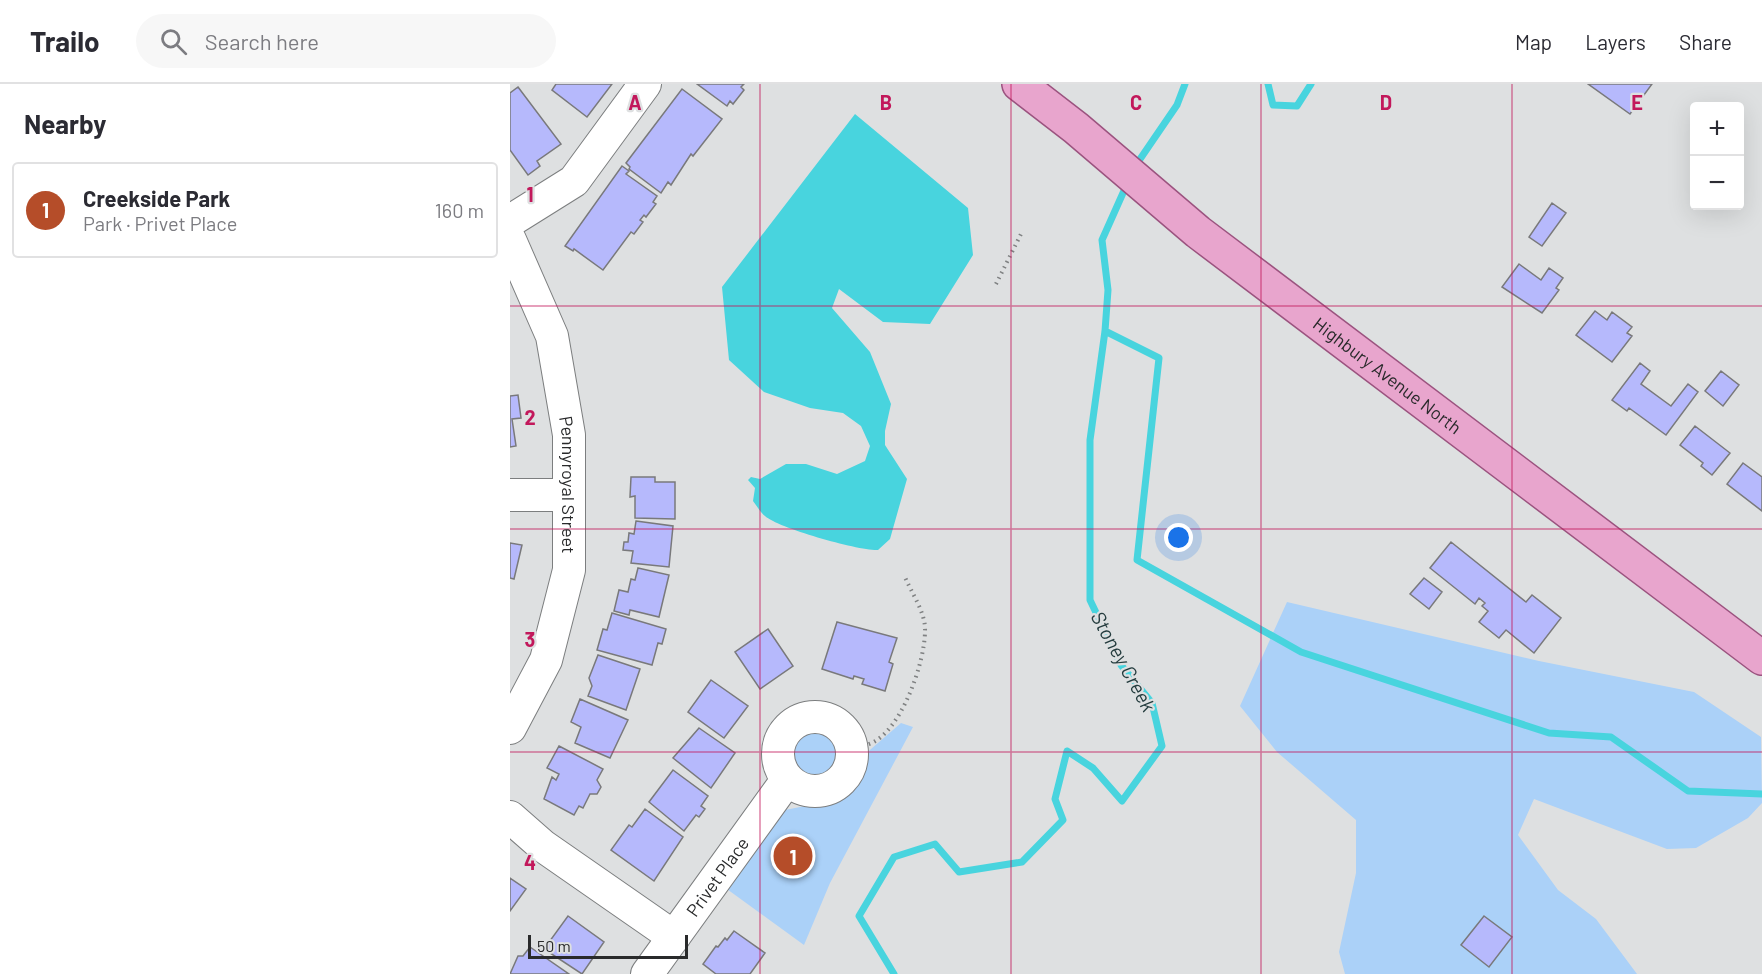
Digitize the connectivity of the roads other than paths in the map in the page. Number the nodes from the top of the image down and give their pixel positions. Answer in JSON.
{"nodes":[{"id":1,"x":645,"y":84,"type":"edge"},
{"id":2,"x":1019,"y":84,"type":"edge"},
{"id":3,"x":510,"y":221,"type":"edge"},
{"id":4,"x":510,"y":240,"type":"edge"},
{"id":5,"x":510,"y":495,"type":"edge"},
{"id":6,"x":569,"y":495,"type":"junction"},
{"id":7,"x":1762,"y":658,"type":"edge"},
{"id":8,"x":510,"y":728,"type":"edge"},
{"id":9,"x":788,"y":780,"type":"junction"},
{"id":10,"x":510,"y":817,"type":"edge"},
{"id":11,"x":674,"y":937,"type":"junction"},
{"id":12,"x":647,"y":974,"type":"edge"}],
"edges":[{"from":1,"to":3,"type":"street"},
{"from":2,"to":7,"type":"main road","name":"Highbury Avenue North"},
{"from":4,"to":6,"type":"street","name":"Pennyroyal Street"},
{"from":5,"to":6,"type":"street"},
{"from":6,"to":8,"type":"street","name":"Pennyroyal Street"},
{"from":9,"to":9,"type":"street"},
{"from":9,"to":11,"type":"street","name":"Privet Place"},
{"from":10,"to":11,"type":"street"},
{"from":11,"to":12,"type":"street","name":"Privet Place"}]}
